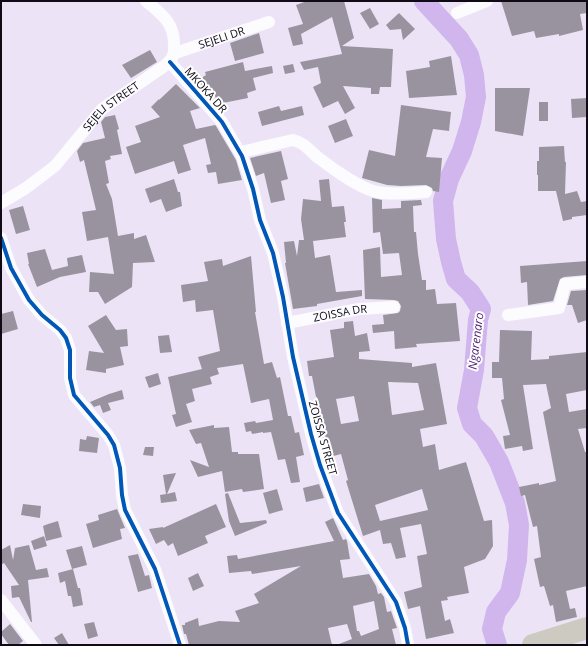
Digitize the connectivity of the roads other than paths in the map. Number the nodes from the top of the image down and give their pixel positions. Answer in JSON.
{"nodes":[{"id":1,"x":146,"y":1,"type":"edge"},
{"id":2,"x":487,"y":1,"type":"edge"},
{"id":3,"x":457,"y":13,"type":"dead end"},
{"id":4,"x":269,"y":22,"type":"dead end"},
{"id":5,"x":172,"y":58,"type":"junction"},
{"id":6,"x":241,"y":152,"type":"junction"},
{"id":7,"x":426,"y":192,"type":"dead end"},
{"id":8,"x":1,"y":203,"type":"edge"},
{"id":9,"x":260,"y":220,"type":"joint"},
{"id":10,"x":1,"y":238,"type":"edge"},
{"id":11,"x":587,"y":282,"type":"edge"},
{"id":12,"x":394,"y":307,"type":"dead end"},
{"id":13,"x":508,"y":316,"type":"dead end"},
{"id":14,"x":287,"y":323,"type":"junction"},
{"id":15,"x":1,"y":600,"type":"edge"},
{"id":16,"x":587,"y":628,"type":"edge"},
{"id":17,"x":36,"y":645,"type":"edge"},
{"id":18,"x":180,"y":645,"type":"edge"},
{"id":19,"x":408,"y":645,"type":"edge"},
{"id":20,"x":534,"y":645,"type":"edge"}],
"edges":[{"from":1,"to":5,"type":"street"},
{"from":2,"to":3,"type":"street"},
{"from":4,"to":5,"type":"street","name":"SEJELI DR"},
{"from":5,"to":6,"type":"street","name":"MKOKA DR"},
{"from":5,"to":8,"type":"street","name":"SEJELI STREET"},
{"from":6,"to":7,"type":"street"},
{"from":6,"to":9,"type":"street","name":"MKOKA DR"},
{"from":9,"to":14,"type":"street","name":"ZOISSA STREET"},
{"from":10,"to":18,"type":"street"},
{"from":11,"to":13,"type":"street"},
{"from":12,"to":14,"type":"street","name":"ZOISSA DR"},
{"from":14,"to":19,"type":"street","name":"ZOISSA STREET"},
{"from":15,"to":17,"type":"street"},
{"from":16,"to":20,"type":"highway"}]}
